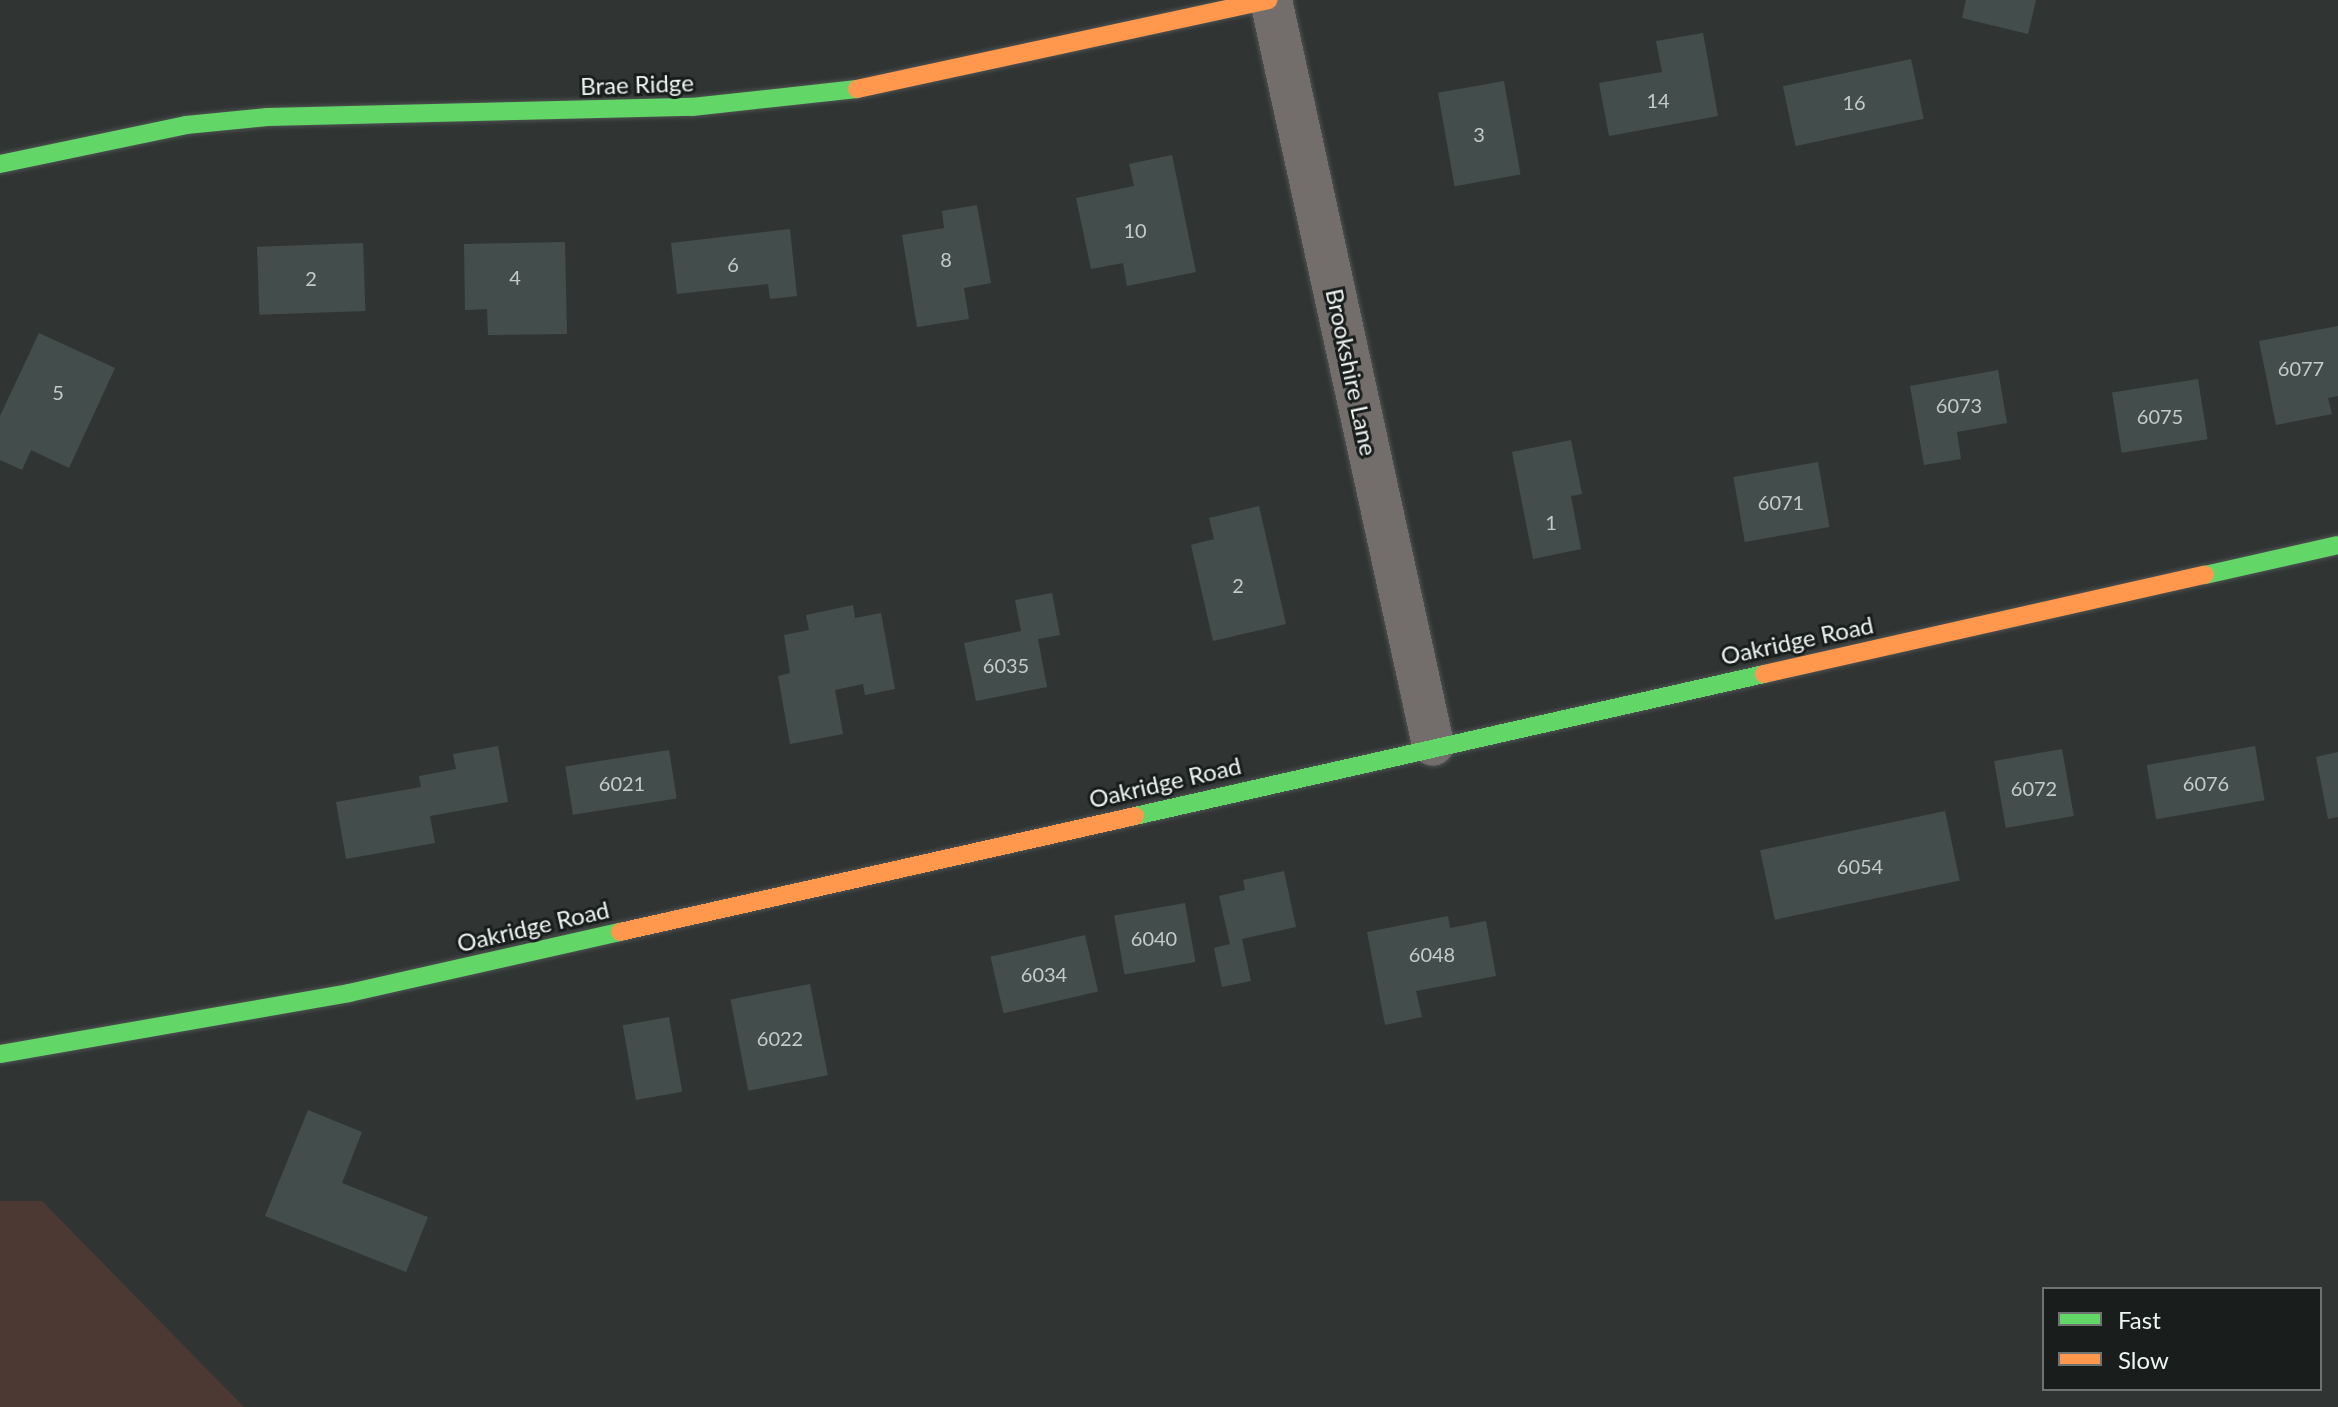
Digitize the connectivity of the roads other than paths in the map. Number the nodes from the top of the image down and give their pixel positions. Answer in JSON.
{"nodes":[{"id":1,"x":1270,"y":0,"type":"edge"},
{"id":2,"x":0,"y":164,"type":"edge"},
{"id":3,"x":2338,"y":545,"type":"edge"},
{"id":4,"x":1433,"y":745,"type":"junction"},
{"id":5,"x":0,"y":1054,"type":"edge"}],
"edges":[{"from":1,"to":2,"type":"street","name":"Brae Ridge"},
{"from":1,"to":4,"type":"street","name":"Brookshire Lane"},
{"from":3,"to":4,"type":"street","name":"Oakridge Road"},
{"from":4,"to":5,"type":"street","name":"Oakridge Road"}]}
